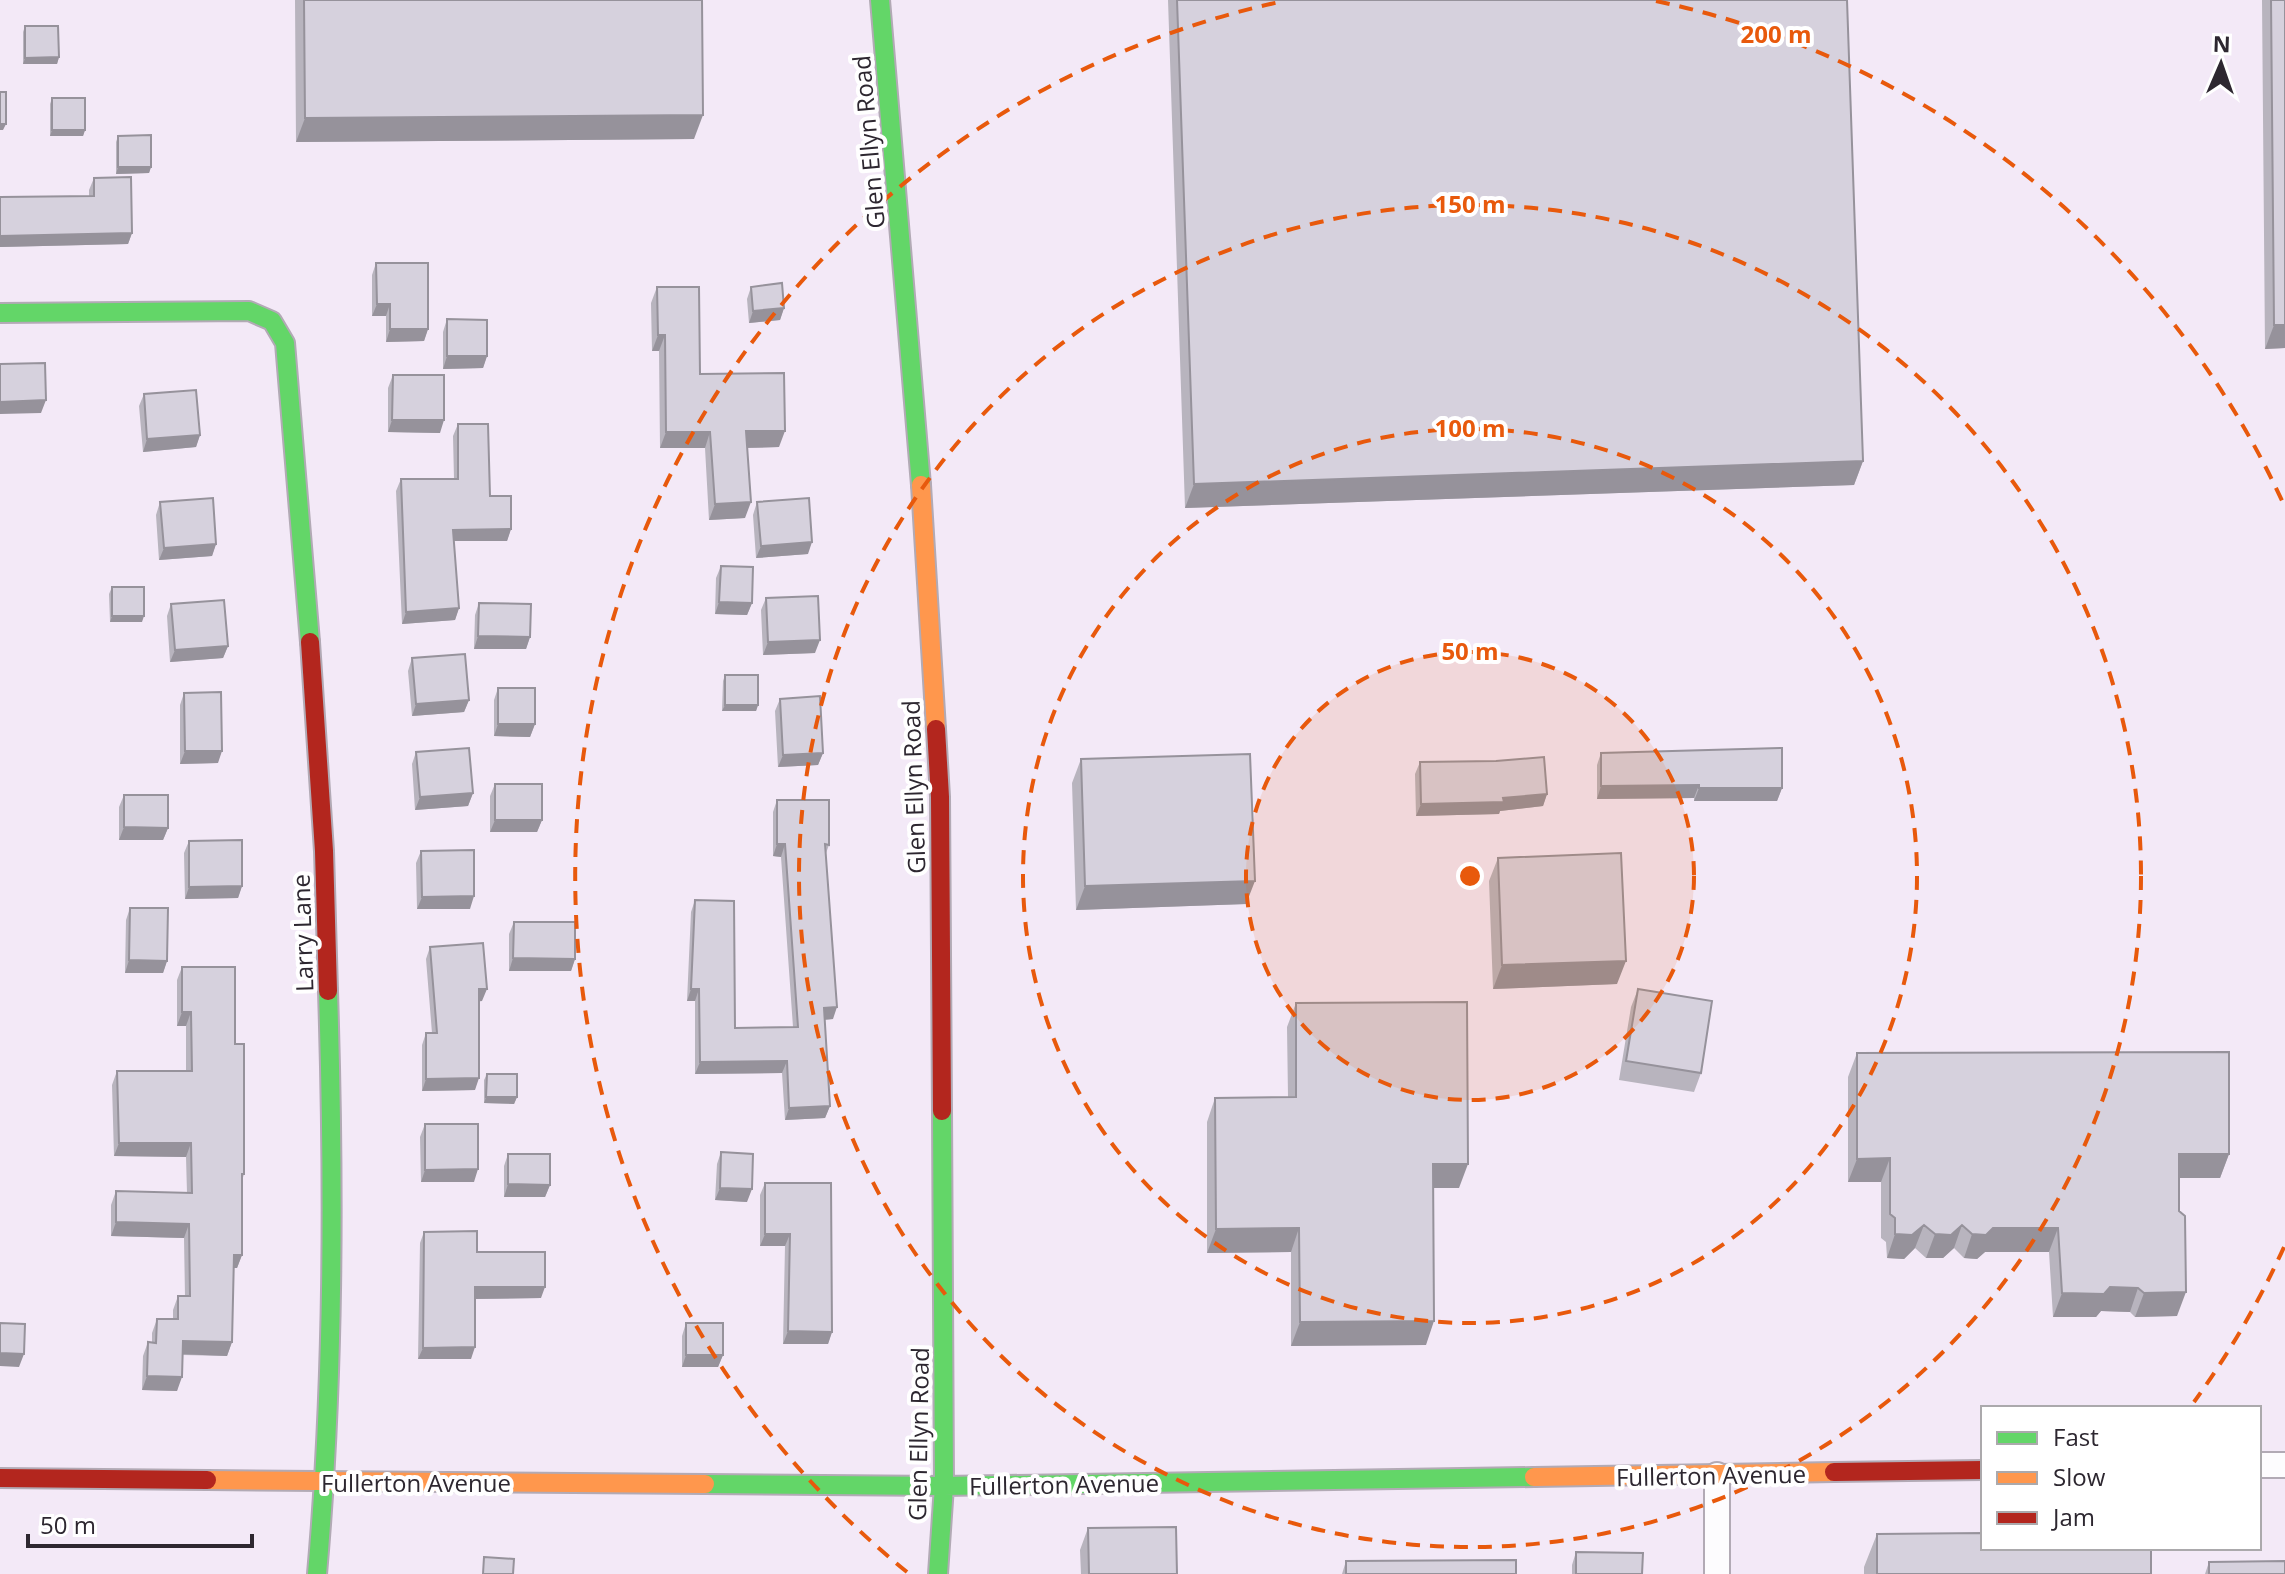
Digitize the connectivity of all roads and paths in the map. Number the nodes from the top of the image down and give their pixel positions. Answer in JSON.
{"nodes":[{"id":1,"x":880,"y":0,"type":"edge"},
{"id":2,"x":0,"y":313,"type":"edge"},
{"id":3,"x":2261,"y":1465,"type":"edge"},
{"id":4,"x":2285,"y":1465,"type":"edge"},
{"id":5,"x":1981,"y":1470,"type":"edge"},
{"id":6,"x":1717,"y":1475,"type":"junction"},
{"id":7,"x":0,"y":1478,"type":"edge"},
{"id":8,"x":325,"y":1481,"type":"junction"},
{"id":9,"x":944,"y":1486,"type":"junction"},
{"id":10,"x":317,"y":1574,"type":"edge"},
{"id":11,"x":938,"y":1574,"type":"edge"},
{"id":12,"x":1717,"y":1574,"type":"edge"}],
"edges":[{"from":1,"to":9,"type":"street","name":"Glen Ellyn Road"},
{"from":2,"to":8,"type":"street","name":"Larry Lane"},
{"from":3,"to":4,"type":"street"},
{"from":5,"to":6,"type":"street","name":"Fullerton Avenue"},
{"from":6,"to":9,"type":"street","name":"Fullerton Avenue"},
{"from":6,"to":12,"type":"street"},
{"from":7,"to":8,"type":"street","name":"Fullerton Avenue"},
{"from":8,"to":9,"type":"street","name":"Fullerton Avenue"},
{"from":8,"to":10,"type":"street","name":"Larry Lane"},
{"from":9,"to":11,"type":"street","name":"Glen Ellyn Road"}]}
